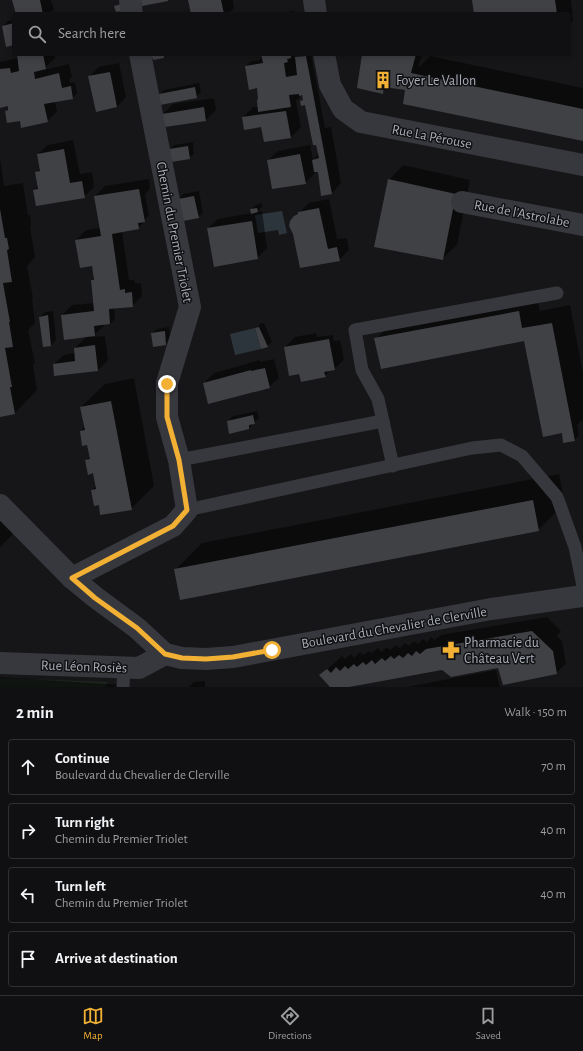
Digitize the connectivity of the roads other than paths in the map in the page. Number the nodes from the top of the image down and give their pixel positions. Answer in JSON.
{"nodes":[{"id":1,"x":130,"y":0,"type":"edge"},
{"id":2,"x":314,"y":0,"type":"edge"},
{"id":3,"x":132,"y":12,"type":"edge"},
{"id":4,"x":316,"y":12,"type":"edge"},
{"id":5,"x":140,"y":56,"type":"edge"},
{"id":6,"x":324,"y":56,"type":"edge"},
{"id":7,"x":583,"y":166,"type":"edge"},
{"id":8,"x":462,"y":202,"type":"dead end"},
{"id":9,"x":583,"y":225,"type":"edge"},
{"id":10,"x":557,"y":293,"type":"dead end"},
{"id":11,"x":383,"y":421,"type":"junction"},
{"id":12,"x":179,"y":460,"type":"junction"},
{"id":13,"x":393,"y":466,"type":"junction"},
{"id":14,"x":0,"y":505,"type":"edge"},
{"id":15,"x":187,"y":510,"type":"junction"},
{"id":16,"x":72,"y":578,"type":"junction"},
{"id":17,"x":583,"y":586,"type":"edge"},
{"id":18,"x":583,"y":596,"type":"edge"},
{"id":19,"x":165,"y":654,"type":"junction"},
{"id":20,"x":0,"y":663,"type":"edge"},
{"id":21,"x":123,"y":678,"type":"edge"}],
"edges":[{"from":1,"to":3,"type":"street"},
{"from":2,"to":4,"type":"street"},
{"from":5,"to":12,"type":"street","name":"Chemin du Premier Triolet"},
{"from":6,"to":7,"type":"street","name":"Rue La Pérouse"},
{"from":8,"to":9,"type":"street","name":"Rue de l'Astrolabe"},
{"from":10,"to":11,"type":"lane"},
{"from":11,"to":12,"type":"lane"},
{"from":11,"to":13,"type":"lane"},
{"from":12,"to":15,"type":"street","name":"Chemin du Premier Triolet"},
{"from":13,"to":15,"type":"lane"},
{"from":13,"to":17,"type":"lane"},
{"from":14,"to":16,"type":"street"},
{"from":15,"to":16,"type":"street"},
{"from":16,"to":19,"type":"street"},
{"from":18,"to":19,"type":"street","name":"Boulevard du Chevalier de Clerville"},
{"from":19,"to":21,"type":"street","name":"Rue Léon Rosiès"},
{"from":20,"to":21,"type":"street","name":"Rue Léon Rosiès"}]}
